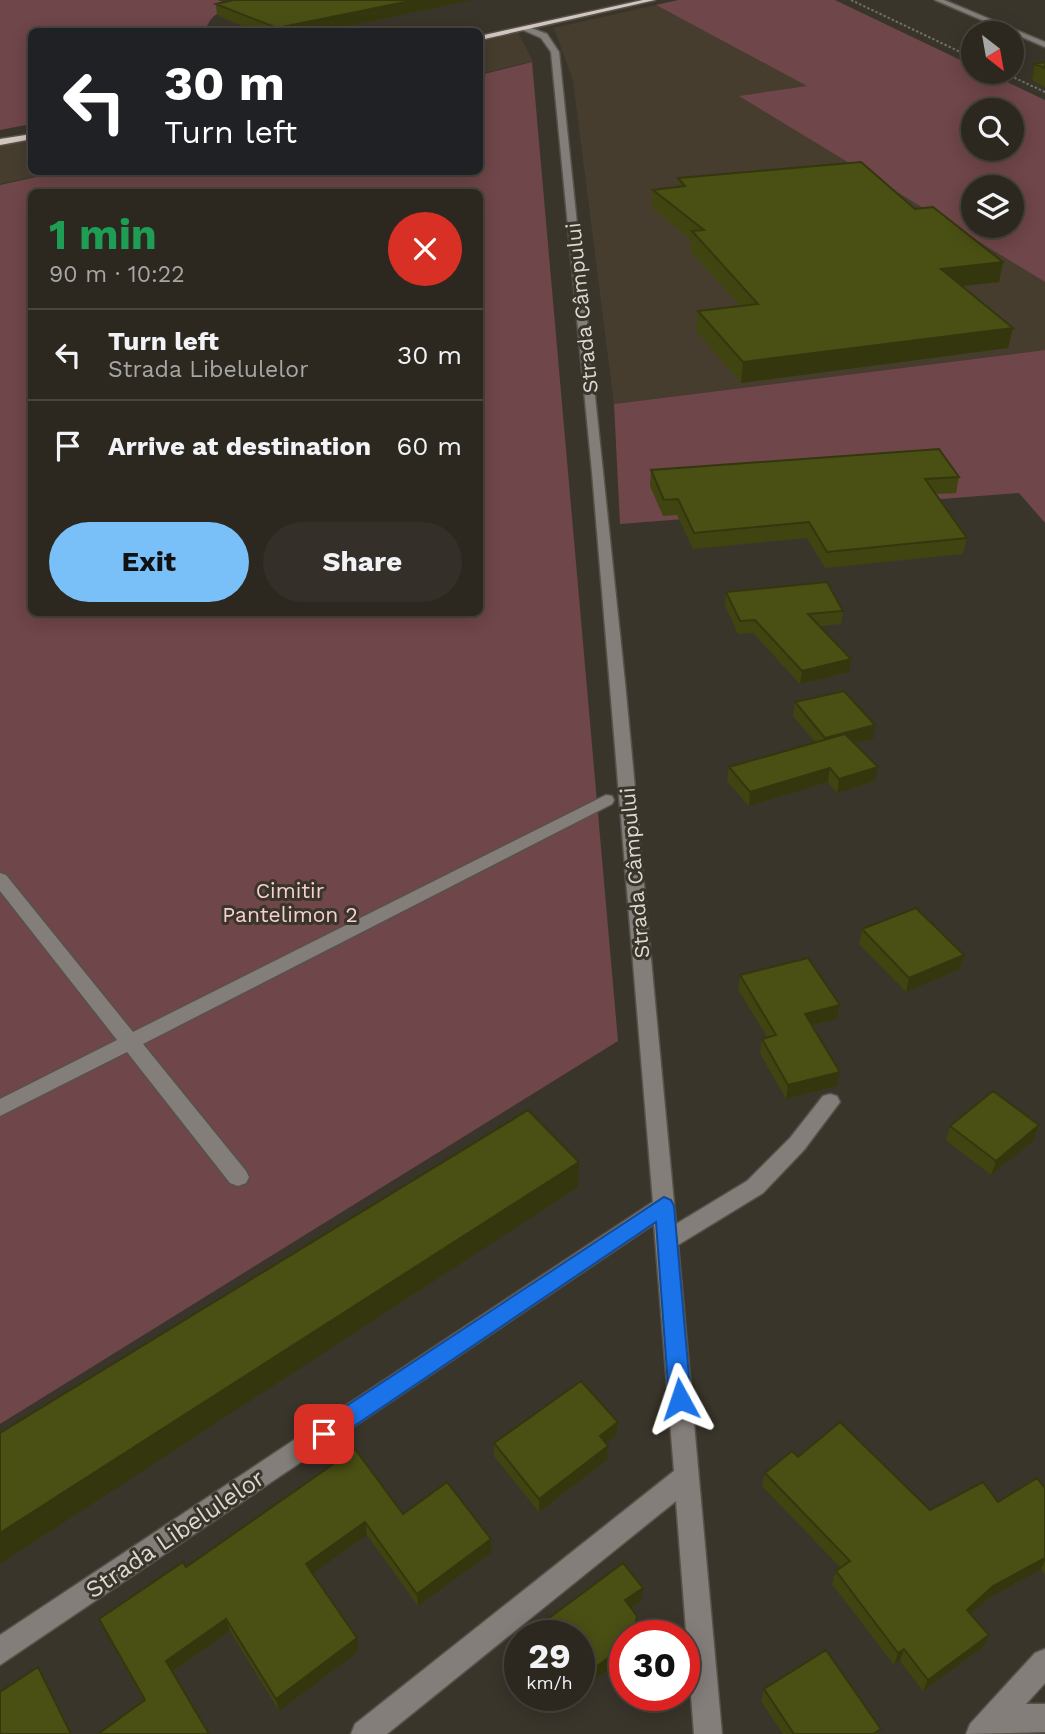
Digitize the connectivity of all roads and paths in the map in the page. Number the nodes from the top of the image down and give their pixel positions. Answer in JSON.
{"nodes":[{"id":1,"x":634,"y":0,"type":"edge"},
{"id":2,"x":652,"y":0,"type":"edge"},
{"id":3,"x":851,"y":0,"type":"edge"},
{"id":4,"x":938,"y":0,"type":"edge"},
{"id":5,"x":526,"y":28,"type":"junction"},
{"id":6,"x":483,"y":35,"type":"edge"},
{"id":7,"x":483,"y":35,"type":"edge"},
{"id":8,"x":1045,"y":46,"type":"edge"},
{"id":9,"x":961,"y":52,"type":"edge"},
{"id":10,"x":1024,"y":82,"type":"edge"},
{"id":11,"x":1045,"y":92,"type":"edge"},
{"id":12,"x":28,"y":134,"type":"edge"},
{"id":13,"x":0,"y":140,"type":"edge"},
{"id":14,"x":606,"y":800,"type":"dead end"},
{"id":15,"x":0,"y":879,"type":"edge"},
{"id":16,"x":129,"y":1041,"type":"junction"},
{"id":17,"x":830,"y":1101,"type":"dead end"},
{"id":18,"x":0,"y":1108,"type":"edge"},
{"id":19,"x":238,"y":1177,"type":"dead end"},
{"id":20,"x":664,"y":1206,"type":"junction"},
{"id":21,"x":667,"y":1241,"type":"junction"},
{"id":22,"x":686,"y":1478,"type":"junction"},
{"id":23,"x":0,"y":1651,"type":"edge"},
{"id":24,"x":1045,"y":1664,"type":"edge"},
{"id":25,"x":1045,"y":1718,"type":"edge"},
{"id":26,"x":987,"y":1726,"type":"edge"},
{"id":27,"x":365,"y":1734,"type":"edge"},
{"id":28,"x":708,"y":1734,"type":"edge"}],
"edges":[{"from":1,"to":6,"type":"main road"},
{"from":2,"to":5,"type":"main road"},
{"from":3,"to":9,"type":"path"},
{"from":4,"to":8,"type":"street"},
{"from":5,"to":7,"type":"main road"},
{"from":5,"to":20,"type":"street","name":"Strada Câmpului"},
{"from":10,"to":11,"type":"path"},
{"from":12,"to":13,"type":"main road"},
{"from":14,"to":16,"type":"street"},
{"from":15,"to":16,"type":"street"},
{"from":16,"to":18,"type":"street"},
{"from":16,"to":19,"type":"street"},
{"from":17,"to":21,"type":"street"},
{"from":20,"to":21,"type":"street","name":"Strada Câmpului"},
{"from":20,"to":23,"type":"street","name":"Strada Libelulelor"},
{"from":21,"to":22,"type":"street","name":"Strada Câmpului"},
{"from":22,"to":27,"type":"street"},
{"from":22,"to":28,"type":"street","name":"Strada Câmpului"},
{"from":24,"to":26,"type":"street"},
{"from":25,"to":26,"type":"street"}]}
